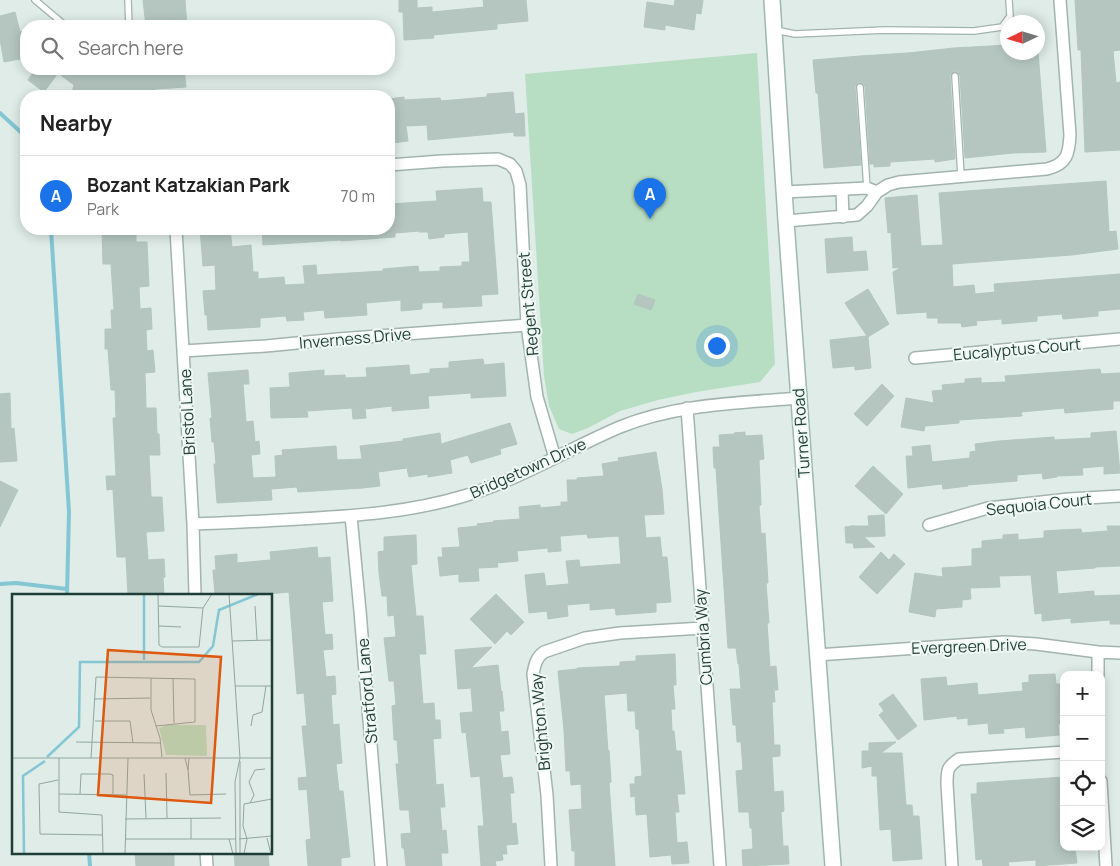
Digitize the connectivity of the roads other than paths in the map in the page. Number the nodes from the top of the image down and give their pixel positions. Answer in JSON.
{"nodes":[{"id":1,"x":35,"y":0,"type":"edge"},
{"id":2,"x":128,"y":0,"type":"edge"},
{"id":3,"x":772,"y":0,"type":"edge"},
{"id":4,"x":1009,"y":0,"type":"edge"},
{"id":5,"x":1060,"y":0,"type":"edge"},
{"id":6,"x":59,"y":20,"type":"edge"},
{"id":7,"x":129,"y":20,"type":"edge"},
{"id":8,"x":773,"y":29,"type":"junction"},
{"id":9,"x":954,"y":76,"type":"dead end"},
{"id":10,"x":860,"y":87,"type":"dead end"},
{"id":11,"x":395,"y":165,"type":"edge"},
{"id":12,"x":961,"y":176,"type":"junction"},
{"id":13,"x":842,"y":190,"type":"junction"},
{"id":14,"x":872,"y":190,"type":"junction"},
{"id":15,"x":784,"y":192,"type":"junction"},
{"id":16,"x":843,"y":217,"type":"junction"},
{"id":17,"x":786,"y":221,"type":"junction"},
{"id":18,"x":176,"y":235,"type":"edge"},
{"id":19,"x":527,"y":325,"type":"junction"},
{"id":20,"x":1120,"y":339,"type":"edge"},
{"id":21,"x":183,"y":351,"type":"junction"},
{"id":22,"x":915,"y":358,"type":"dead end"},
{"id":23,"x":799,"y":398,"type":"junction"},
{"id":24,"x":687,"y":408,"type":"junction"},
{"id":25,"x":555,"y":458,"type":"junction"},
{"id":26,"x":1120,"y":496,"type":"edge"},
{"id":27,"x":351,"y":516,"type":"junction"},
{"id":28,"x":194,"y":524,"type":"junction"},
{"id":29,"x":930,"y":525,"type":"dead end"},
{"id":30,"x":195,"y":594,"type":"edge"},
{"id":31,"x":703,"y":628,"type":"junction"},
{"id":32,"x":1098,"y":652,"type":"junction"},
{"id":33,"x":1120,"y":653,"type":"edge"},
{"id":34,"x":817,"y":655,"type":"junction"},
{"id":35,"x":1098,"y":671,"type":"edge"},
{"id":36,"x":1060,"y":752,"type":"edge"},
{"id":37,"x":1102,"y":806,"type":"edge"},
{"id":38,"x":381,"y":866,"type":"edge"},
{"id":39,"x":551,"y":866,"type":"edge"},
{"id":40,"x":720,"y":866,"type":"edge"},
{"id":41,"x":833,"y":866,"type":"edge"},
{"id":42,"x":952,"y":866,"type":"edge"},
{"id":43,"x":1106,"y":866,"type":"edge"}],
"edges":[{"from":1,"to":6,"type":"lane"},
{"from":2,"to":7,"type":"lane"},
{"from":3,"to":8,"type":"main road","name":"Turner Road"},
{"from":4,"to":8,"type":"lane"},
{"from":5,"to":12,"type":"street"},
{"from":8,"to":15,"type":"main road","name":"Turner Road"},
{"from":9,"to":12,"type":"lane"},
{"from":10,"to":14,"type":"lane"},
{"from":11,"to":19,"type":"street","name":"Regent Street"},
{"from":12,"to":14,"type":"street"},
{"from":13,"to":14,"type":"street"},
{"from":13,"to":15,"type":"street"},
{"from":13,"to":16,"type":"street"},
{"from":14,"to":16,"type":"street"},
{"from":15,"to":17,"type":"main road","name":"Turner Road"},
{"from":16,"to":17,"type":"street"},
{"from":17,"to":23,"type":"main road","name":"Turner Road"},
{"from":18,"to":21,"type":"street","name":"Bristol Lane"},
{"from":19,"to":21,"type":"street","name":"Inverness Drive"},
{"from":19,"to":25,"type":"street","name":"Regent Street"},
{"from":20,"to":22,"type":"street","name":"Eucalyptus Court"},
{"from":21,"to":28,"type":"street","name":"Bristol Lane"},
{"from":23,"to":24,"type":"street","name":"Bridgetown Drive"},
{"from":23,"to":34,"type":"main road","name":"Turner Road"},
{"from":24,"to":25,"type":"street","name":"Bridgetown Drive"},
{"from":24,"to":31,"type":"street","name":"Cumbria Way"},
{"from":25,"to":27,"type":"street","name":"Bridgetown Drive"},
{"from":26,"to":29,"type":"street","name":"Sequoia Court"},
{"from":27,"to":28,"type":"street","name":"Bridgetown Drive"},
{"from":27,"to":38,"type":"street","name":"Stratford Lane"},
{"from":28,"to":30,"type":"street","name":"Bristol Lane"},
{"from":31,"to":39,"type":"street","name":"Brighton Way"},
{"from":31,"to":40,"type":"street","name":"Cumbria Way"},
{"from":32,"to":33,"type":"street","name":"Evergreen Drive"},
{"from":32,"to":34,"type":"street","name":"Evergreen Drive"},
{"from":32,"to":35,"type":"street"},
{"from":34,"to":41,"type":"main road","name":"Turner Road"},
{"from":36,"to":42,"type":"street"},
{"from":37,"to":43,"type":"street"}]}
